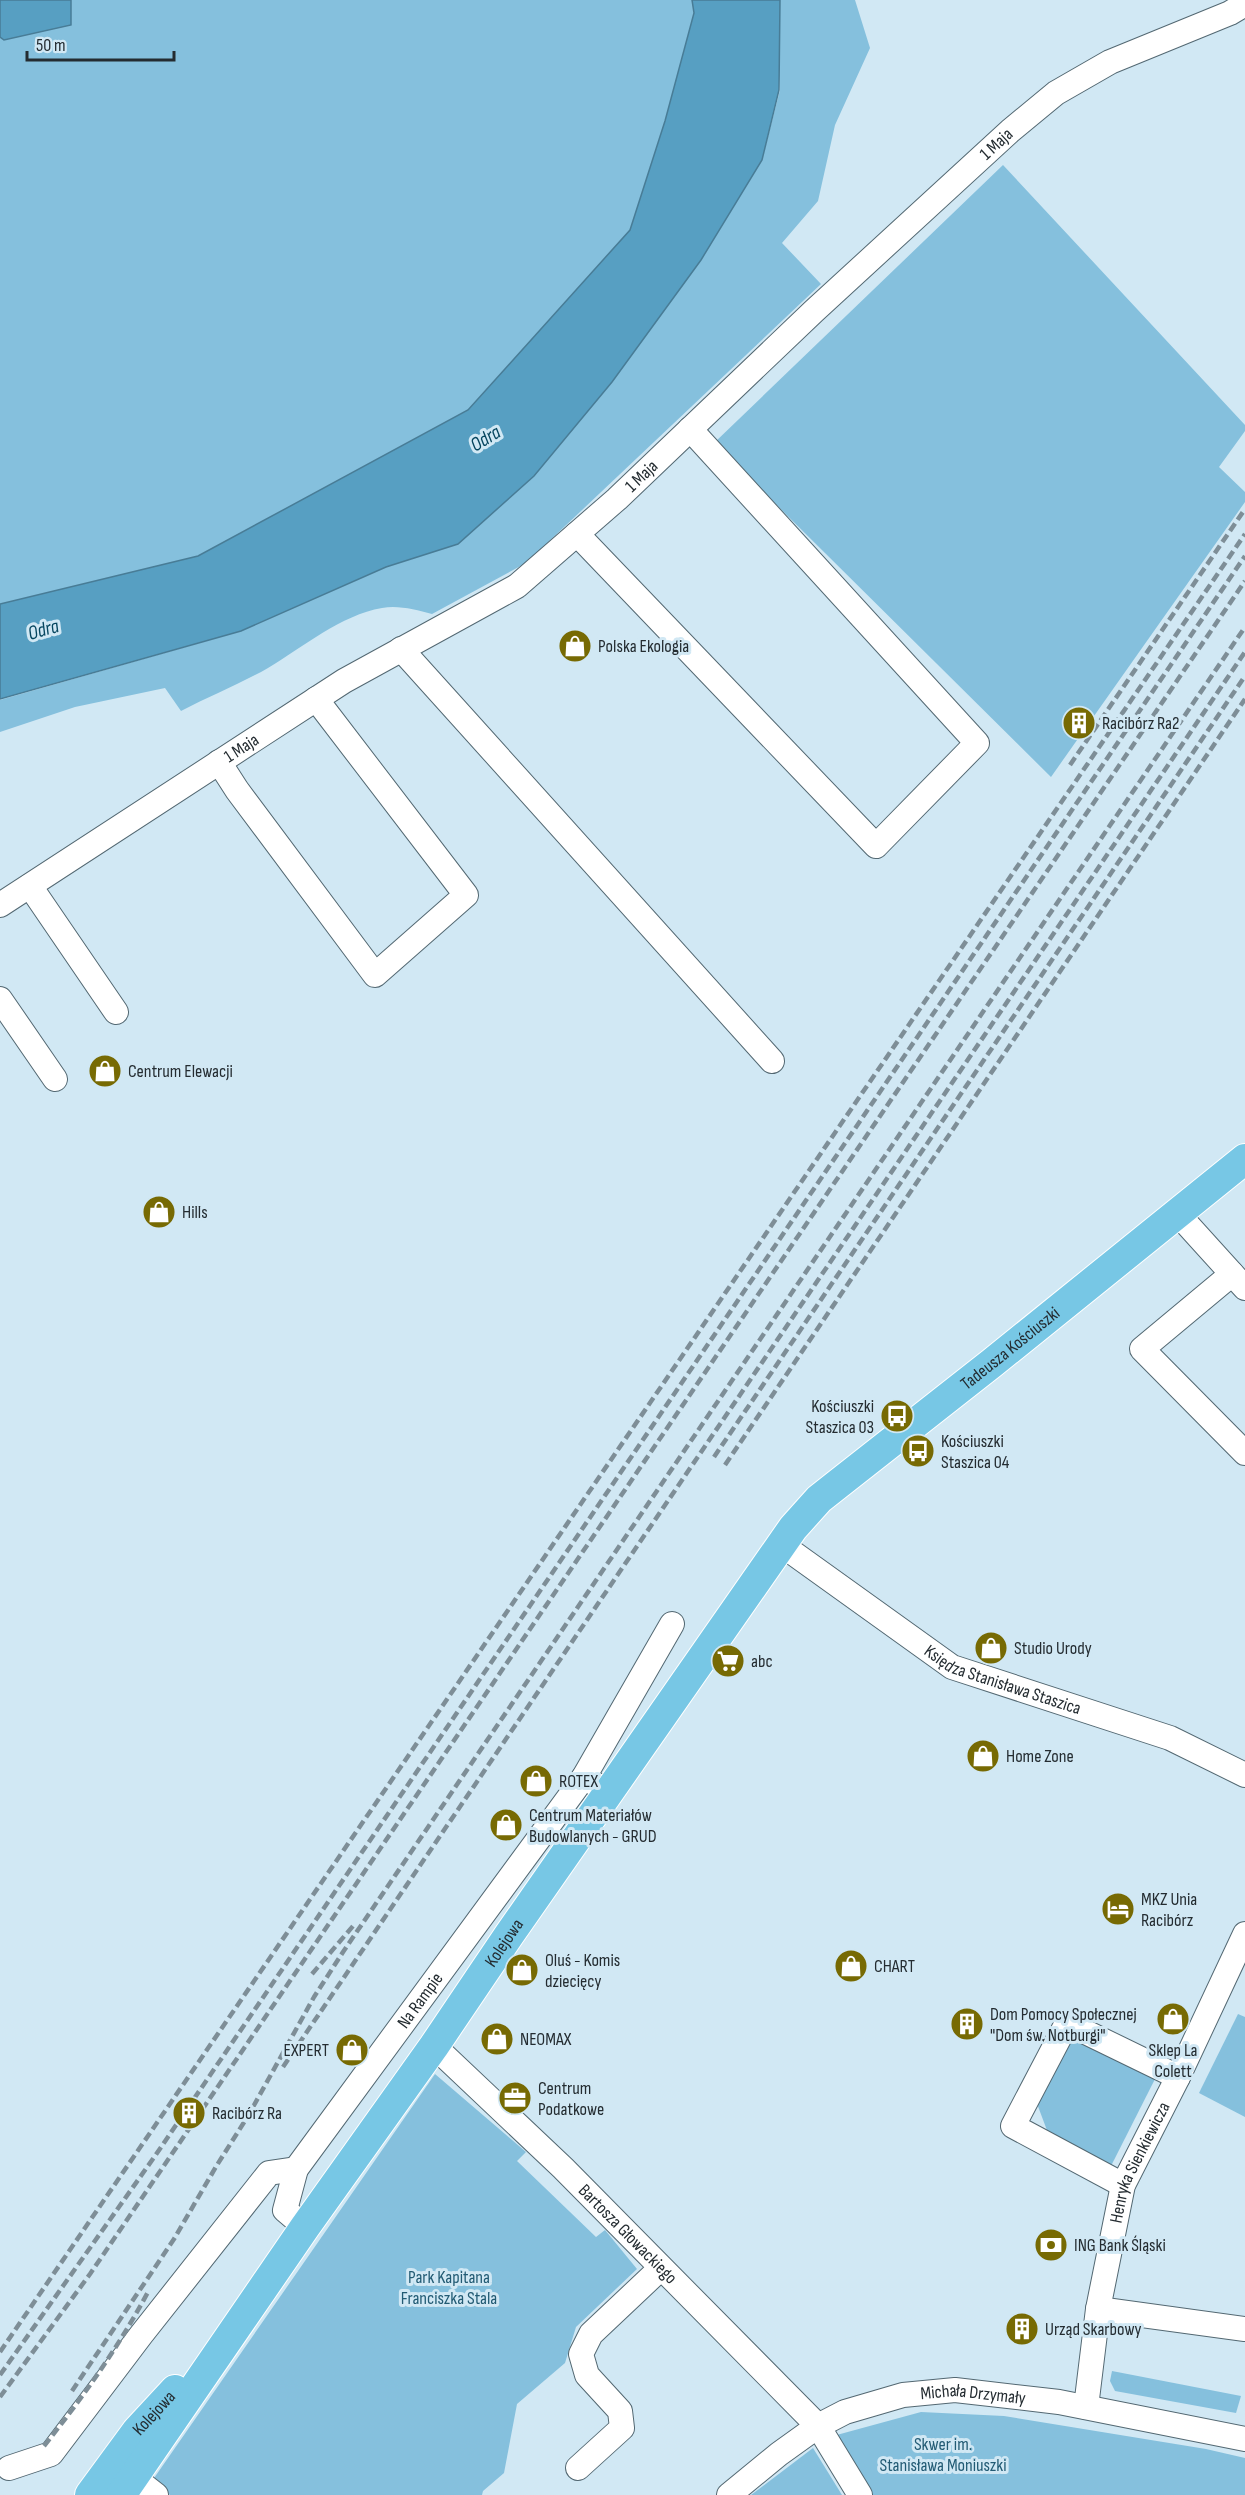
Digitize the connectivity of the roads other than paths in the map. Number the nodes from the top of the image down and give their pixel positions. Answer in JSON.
{"nodes":[{"id":1,"x":1234,"y":6,"type":"edge"},
{"id":2,"x":690,"y":429,"type":"junction"},
{"id":3,"x":577,"y":534,"type":"junction"},
{"id":4,"x":400,"y":649,"type":"junction"},
{"id":5,"x":316,"y":699,"type":"junction"},
{"id":6,"x":219,"y":762,"type":"junction"},
{"id":7,"x":30,"y":886,"type":"junction"},
{"id":8,"x":0,"y":905,"type":"edge"},
{"id":9,"x":0,"y":999,"type":"edge"},
{"id":10,"x":116,"y":1012,"type":"dead end"},
{"id":11,"x":772,"y":1061,"type":"dead end"},
{"id":12,"x":55,"y":1079,"type":"dead end"},
{"id":13,"x":1245,"y":1159,"type":"edge"},
{"id":14,"x":1177,"y":1213,"type":"junction"},
{"id":15,"x":1239,"y":1281,"type":"edge"},
{"id":16,"x":1245,"y":1454,"type":"edge"},
{"id":17,"x":782,"y":1545,"type":"junction"},
{"id":18,"x":672,"y":1624,"type":"dead end"},
{"id":19,"x":1245,"y":1775,"type":"edge"},
{"id":20,"x":597,"y":1784,"type":"junction"},
{"id":21,"x":1245,"y":1934,"type":"edge"},
{"id":22,"x":434,"y":2046,"type":"junction"},
{"id":23,"x":1178,"y":2077,"type":"junction"},
{"id":24,"x":296,"y":2169,"type":"junction"},
{"id":25,"x":1123,"y":2185,"type":"junction"},
{"id":26,"x":305,"y":2228,"type":"junction"},
{"id":27,"x":661,"y":2268,"type":"junction"},
{"id":28,"x":1098,"y":2309,"type":"junction"},
{"id":29,"x":1245,"y":2329,"type":"edge"},
{"id":30,"x":227,"y":2341,"type":"junction"},
{"id":31,"x":1086,"y":2407,"type":"junction"},
{"id":32,"x":818,"y":2426,"type":"junction"},
{"id":33,"x":1245,"y":2439,"type":"edge"},
{"id":34,"x":9,"y":2468,"type":"dead end"},
{"id":35,"x":578,"y":2468,"type":"dead end"},
{"id":36,"x":137,"y":2489,"type":"edge"},
{"id":37,"x":90,"y":2495,"type":"edge"},
{"id":38,"x":729,"y":2495,"type":"edge"},
{"id":39,"x":860,"y":2495,"type":"edge"}],
"edges":[{"from":1,"to":2,"type":"street","name":"1 Maja"},
{"from":2,"to":3,"type":"street","name":"1 Maja"},
{"from":2,"to":3,"type":"street"},
{"from":3,"to":4,"type":"street","name":"1 Maja"},
{"from":4,"to":5,"type":"street","name":"1 Maja"},
{"from":4,"to":11,"type":"street"},
{"from":5,"to":6,"type":"street","name":"1 Maja"},
{"from":5,"to":6,"type":"street"},
{"from":6,"to":7,"type":"street","name":"1 Maja"},
{"from":7,"to":8,"type":"street","name":"1 Maja"},
{"from":7,"to":10,"type":"street"},
{"from":9,"to":12,"type":"street"},
{"from":13,"to":14,"type":"main road","name":"Tadeusza Kościuszki"},
{"from":14,"to":15,"type":"street"},
{"from":14,"to":17,"type":"main road","name":"Tadeusza Kościuszki"},
{"from":15,"to":16,"type":"street"},
{"from":17,"to":19,"type":"street","name":"Księdza Stanisława Staszica"},
{"from":17,"to":20,"type":"main road","name":"Kolejowa"},
{"from":18,"to":20,"type":"street","name":"Na Rampie"},
{"from":20,"to":22,"type":"main road","name":"Kolejowa"},
{"from":20,"to":24,"type":"street","name":"Na Rampie"},
{"from":21,"to":23,"type":"street","name":"Henryka Sienkiewicza"},
{"from":22,"to":26,"type":"main road","name":"Kolejowa"},
{"from":22,"to":27,"type":"street","name":"Bartosza Głowackiego"},
{"from":23,"to":25,"type":"street","name":"Henryka Sienkiewicza"},
{"from":23,"to":25,"type":"street"},
{"from":24,"to":26,"type":"street","name":"Na Rampie"},
{"from":24,"to":34,"type":"street"},
{"from":25,"to":28,"type":"street","name":"Henryka Sienkiewicza"},
{"from":26,"to":30,"type":"main road","name":"Kolejowa"},
{"from":27,"to":32,"type":"street","name":"Bartosza Głowackiego"},
{"from":27,"to":35,"type":"street"},
{"from":28,"to":29,"type":"street"},
{"from":28,"to":31,"type":"street","name":"Henryka Sienkiewicza"},
{"from":30,"to":36,"type":"main road","name":"Kolejowa"},
{"from":30,"to":37,"type":"main road","name":"Kolejowa"},
{"from":31,"to":32,"type":"street","name":"Michała Drzymały"},
{"from":31,"to":33,"type":"street","name":"Michała Drzymały"},
{"from":32,"to":38,"type":"street","name":"Michała Drzymały"},
{"from":32,"to":39,"type":"street","name":"Bartosza Głowackiego"}]}
